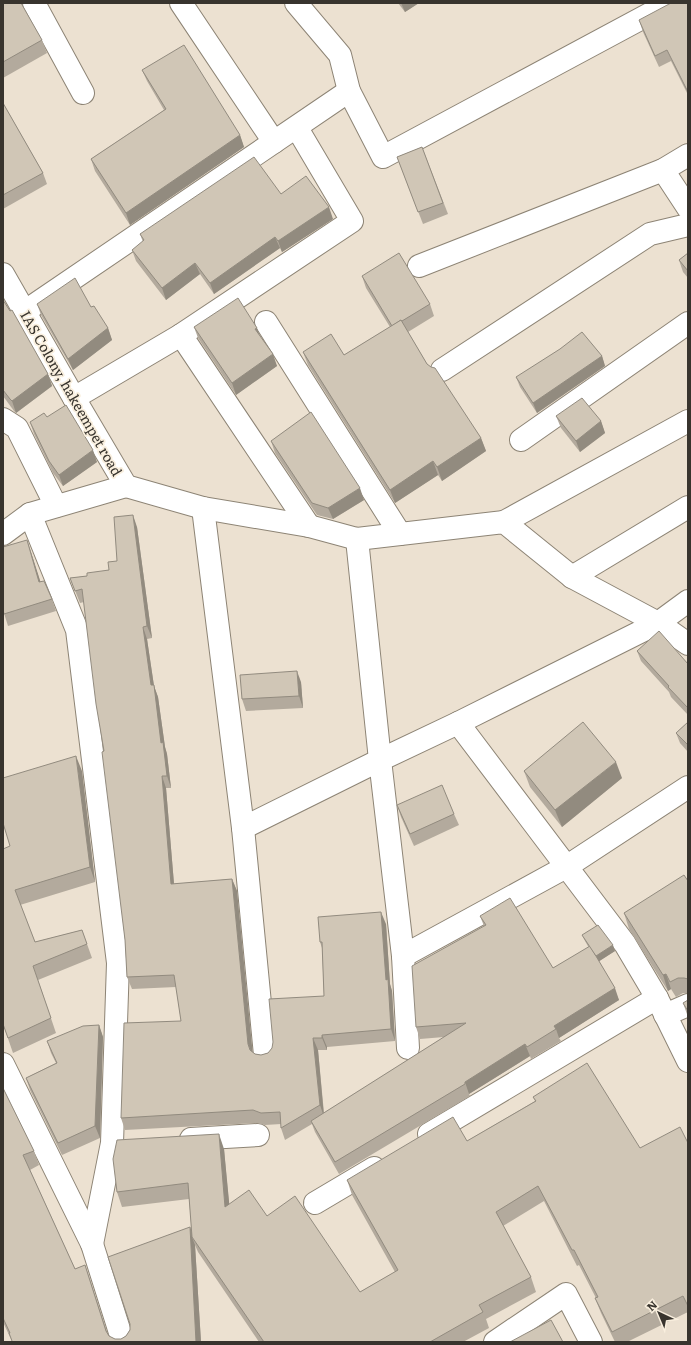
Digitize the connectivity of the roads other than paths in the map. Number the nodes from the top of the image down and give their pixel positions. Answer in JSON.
{"nodes":[{"id":1,"x":34,"y":3,"type":"edge"},
{"id":2,"x":181,"y":3,"type":"edge"},
{"id":3,"x":296,"y":3,"type":"edge"},
{"id":4,"x":670,"y":3,"type":"edge"},
{"id":5,"x":349,"y":91,"type":"junction"},
{"id":6,"x":84,"y":93,"type":"dead end"},
{"id":7,"x":297,"y":128,"type":"junction"},
{"id":8,"x":274,"y":142,"type":"junction"},
{"id":9,"x":688,"y":155,"type":"edge"},
{"id":10,"x":663,"y":170,"type":"junction"},
{"id":11,"x":688,"y":208,"type":"edge"},
{"id":12,"x":688,"y":225,"type":"edge"},
{"id":13,"x":418,"y":266,"type":"dead end"},
{"id":14,"x":3,"y":274,"type":"edge"},
{"id":15,"x":24,"y":312,"type":"junction"},
{"id":16,"x":266,"y":322,"type":"dead end"},
{"id":17,"x":688,"y":323,"type":"edge"},
{"id":18,"x":181,"y":335,"type":"junction"},
{"id":19,"x":442,"y":370,"type":"dead end"},
{"id":20,"x":74,"y":398,"type":"junction"},
{"id":21,"x":3,"y":419,"type":"edge"},
{"id":22,"x":688,"y":422,"type":"edge"},
{"id":23,"x":521,"y":440,"type":"dead end"},
{"id":24,"x":126,"y":486,"type":"junction"},
{"id":25,"x":56,"y":506,"type":"junction"},
{"id":26,"x":688,"y":507,"type":"edge"},
{"id":27,"x":203,"y":508,"type":"junction"},
{"id":28,"x":30,"y":514,"type":"junction"},
{"id":29,"x":504,"y":522,"type":"junction"},
{"id":30,"x":309,"y":526,"type":"junction"},
{"id":31,"x":3,"y":534,"type":"edge"},
{"id":32,"x":400,"y":534,"type":"junction"},
{"id":33,"x":357,"y":539,"type":"junction"},
{"id":34,"x":572,"y":577,"type":"junction"},
{"id":35,"x":688,"y":601,"type":"edge"},
{"id":36,"x":658,"y":624,"type":"junction"},
{"id":37,"x":688,"y":644,"type":"edge"},
{"id":38,"x":458,"y":724,"type":"junction"},
{"id":39,"x":380,"y":760,"type":"junction"},
{"id":40,"x":688,"y":787,"type":"edge"},
{"id":41,"x":243,"y":828,"type":"junction"},
{"id":42,"x":566,"y":867,"type":"junction"},
{"id":43,"x":403,"y":956,"type":"junction"},
{"id":44,"x":688,"y":1005,"type":"edge"},
{"id":45,"x":661,"y":1006,"type":"junction"},
{"id":46,"x":408,"y":1048,"type":"dead end"},
{"id":47,"x":266,"y":1055,"type":"edge"},
{"id":48,"x":688,"y":1062,"type":"edge"},
{"id":49,"x":3,"y":1064,"type":"edge"},
{"id":50,"x":258,"y":1135,"type":"dead end"},
{"id":51,"x":174,"y":1140,"type":"edge"},
{"id":52,"x":135,"y":1142,"type":"edge"},
{"id":53,"x":112,"y":1143,"type":"junction"},
{"id":54,"x":410,"y":1146,"type":"edge"},
{"id":55,"x":390,"y":1158,"type":"edge"},
{"id":56,"x":315,"y":1203,"type":"dead end"},
{"id":57,"x":92,"y":1244,"type":"junction"},
{"id":58,"x":123,"y":1342,"type":"edge"},
{"id":59,"x":495,"y":1342,"type":"edge"},
{"id":60,"x":591,"y":1342,"type":"edge"}],
"edges":[{"from":1,"to":6,"type":"street"},
{"from":2,"to":8,"type":"street"},
{"from":3,"to":5,"type":"street"},
{"from":4,"to":5,"type":"street"},
{"from":5,"to":7,"type":"street"},
{"from":7,"to":8,"type":"street"},
{"from":7,"to":18,"type":"street"},
{"from":8,"to":15,"type":"street"},
{"from":9,"to":10,"type":"street"},
{"from":10,"to":11,"type":"street"},
{"from":10,"to":13,"type":"street"},
{"from":12,"to":19,"type":"street"},
{"from":14,"to":15,"type":"street","name":"IAS Colony, hakeempet road"},
{"from":15,"to":20,"type":"street","name":"IAS Colony, hakeempet road"},
{"from":16,"to":32,"type":"street"},
{"from":17,"to":23,"type":"street"},
{"from":18,"to":20,"type":"street"},
{"from":18,"to":30,"type":"street"},
{"from":20,"to":24,"type":"street","name":"IAS Colony, hakeempet road"},
{"from":21,"to":25,"type":"street"},
{"from":22,"to":29,"type":"street"},
{"from":24,"to":25,"type":"street"},
{"from":24,"to":27,"type":"street","name":"IAS Colony, hakeempet road"},
{"from":25,"to":28,"type":"street"},
{"from":26,"to":34,"type":"street"},
{"from":27,"to":30,"type":"street","name":"IAS Colony, hakeempet road"},
{"from":27,"to":41,"type":"street"},
{"from":28,"to":31,"type":"street"},
{"from":28,"to":53,"type":"street"},
{"from":29,"to":32,"type":"street","name":"IAS Colony, hakeempet road"},
{"from":29,"to":34,"type":"street"},
{"from":30,"to":33,"type":"street","name":"IAS Colony, hakeempet road"},
{"from":32,"to":33,"type":"street","name":"IAS Colony, hakeempet road"},
{"from":33,"to":39,"type":"street"},
{"from":34,"to":36,"type":"street"},
{"from":35,"to":36,"type":"street"},
{"from":36,"to":37,"type":"street"},
{"from":36,"to":38,"type":"street"},
{"from":38,"to":39,"type":"street"},
{"from":38,"to":42,"type":"street"},
{"from":39,"to":41,"type":"street"},
{"from":39,"to":43,"type":"street"},
{"from":40,"to":42,"type":"street"},
{"from":41,"to":47,"type":"street"},
{"from":42,"to":43,"type":"street"},
{"from":42,"to":45,"type":"street"},
{"from":43,"to":46,"type":"street"},
{"from":44,"to":45,"type":"street"},
{"from":45,"to":48,"type":"street"},
{"from":45,"to":54,"type":"street"},
{"from":49,"to":57,"type":"street"},
{"from":50,"to":51,"type":"street"},
{"from":52,"to":53,"type":"street"},
{"from":53,"to":57,"type":"street"},
{"from":55,"to":56,"type":"street"},
{"from":57,"to":58,"type":"street"},
{"from":59,"to":60,"type":"street"}]}
